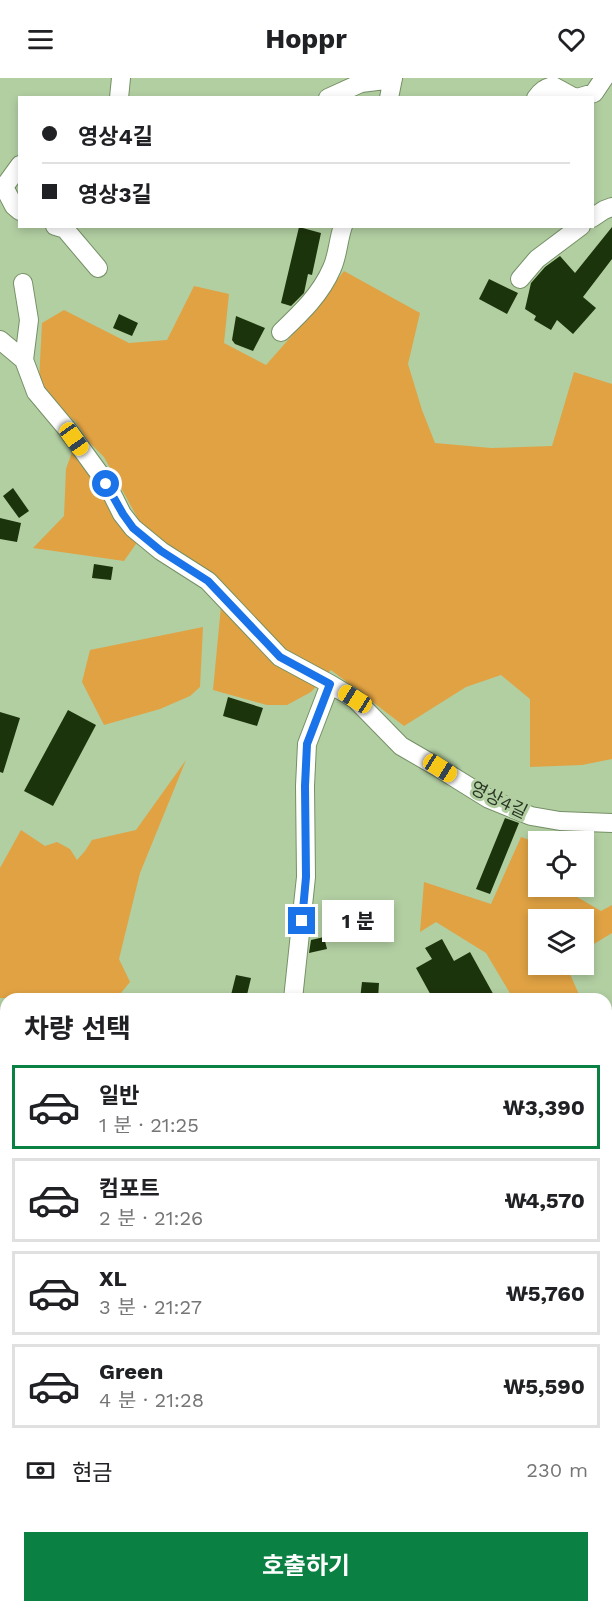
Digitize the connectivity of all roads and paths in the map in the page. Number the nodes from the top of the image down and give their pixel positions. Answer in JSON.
{"nodes":[{"id":1,"x":121,"y":78,"type":"edge"},
{"id":2,"x":393,"y":78,"type":"edge"},
{"id":3,"x":604,"y":78,"type":"edge"},
{"id":4,"x":119,"y":96,"type":"edge"},
{"id":5,"x":333,"y":96,"type":"edge"},
{"id":6,"x":389,"y":96,"type":"edge"},
{"id":7,"x":537,"y":96,"type":"edge"},
{"id":8,"x":572,"y":96,"type":"edge"},
{"id":9,"x":583,"y":96,"type":"edge"},
{"id":10,"x":18,"y":168,"type":"edge"},
{"id":11,"x":612,"y":207,"type":"edge"},
{"id":12,"x":18,"y":209,"type":"edge"},
{"id":13,"x":594,"y":217,"type":"edge"},
{"id":14,"x":62,"y":228,"type":"edge"},
{"id":15,"x":343,"y":228,"type":"edge"},
{"id":16,"x":578,"y":228,"type":"edge"},
{"id":17,"x":98,"y":268,"type":"dead end"},
{"id":18,"x":520,"y":279,"type":"dead end"},
{"id":19,"x":23,"y":283,"type":"dead end"},
{"id":20,"x":281,"y":332,"type":"dead end"},
{"id":21,"x":0,"y":340,"type":"edge"},
{"id":22,"x":24,"y":360,"type":"junction"},
{"id":23,"x":330,"y":684,"type":"junction"},
{"id":24,"x":612,"y":823,"type":"edge"},
{"id":25,"x":294,"y":993,"type":"edge"}],
"edges":[{"from":1,"to":4,"type":"street"},
{"from":2,"to":5,"type":"street"},
{"from":2,"to":6,"type":"street"},
{"from":3,"to":9,"type":"street"},
{"from":7,"to":8,"type":"street"},
{"from":10,"to":12,"type":"street"},
{"from":11,"to":13,"type":"street"},
{"from":14,"to":17,"type":"street"},
{"from":15,"to":20,"type":"street"},
{"from":16,"to":18,"type":"street"},
{"from":19,"to":22,"type":"street"},
{"from":21,"to":22,"type":"street","name":"영상4길"},
{"from":22,"to":23,"type":"street","name":"영상4길"},
{"from":23,"to":24,"type":"street","name":"영상4길"},
{"from":23,"to":25,"type":"street"}]}
